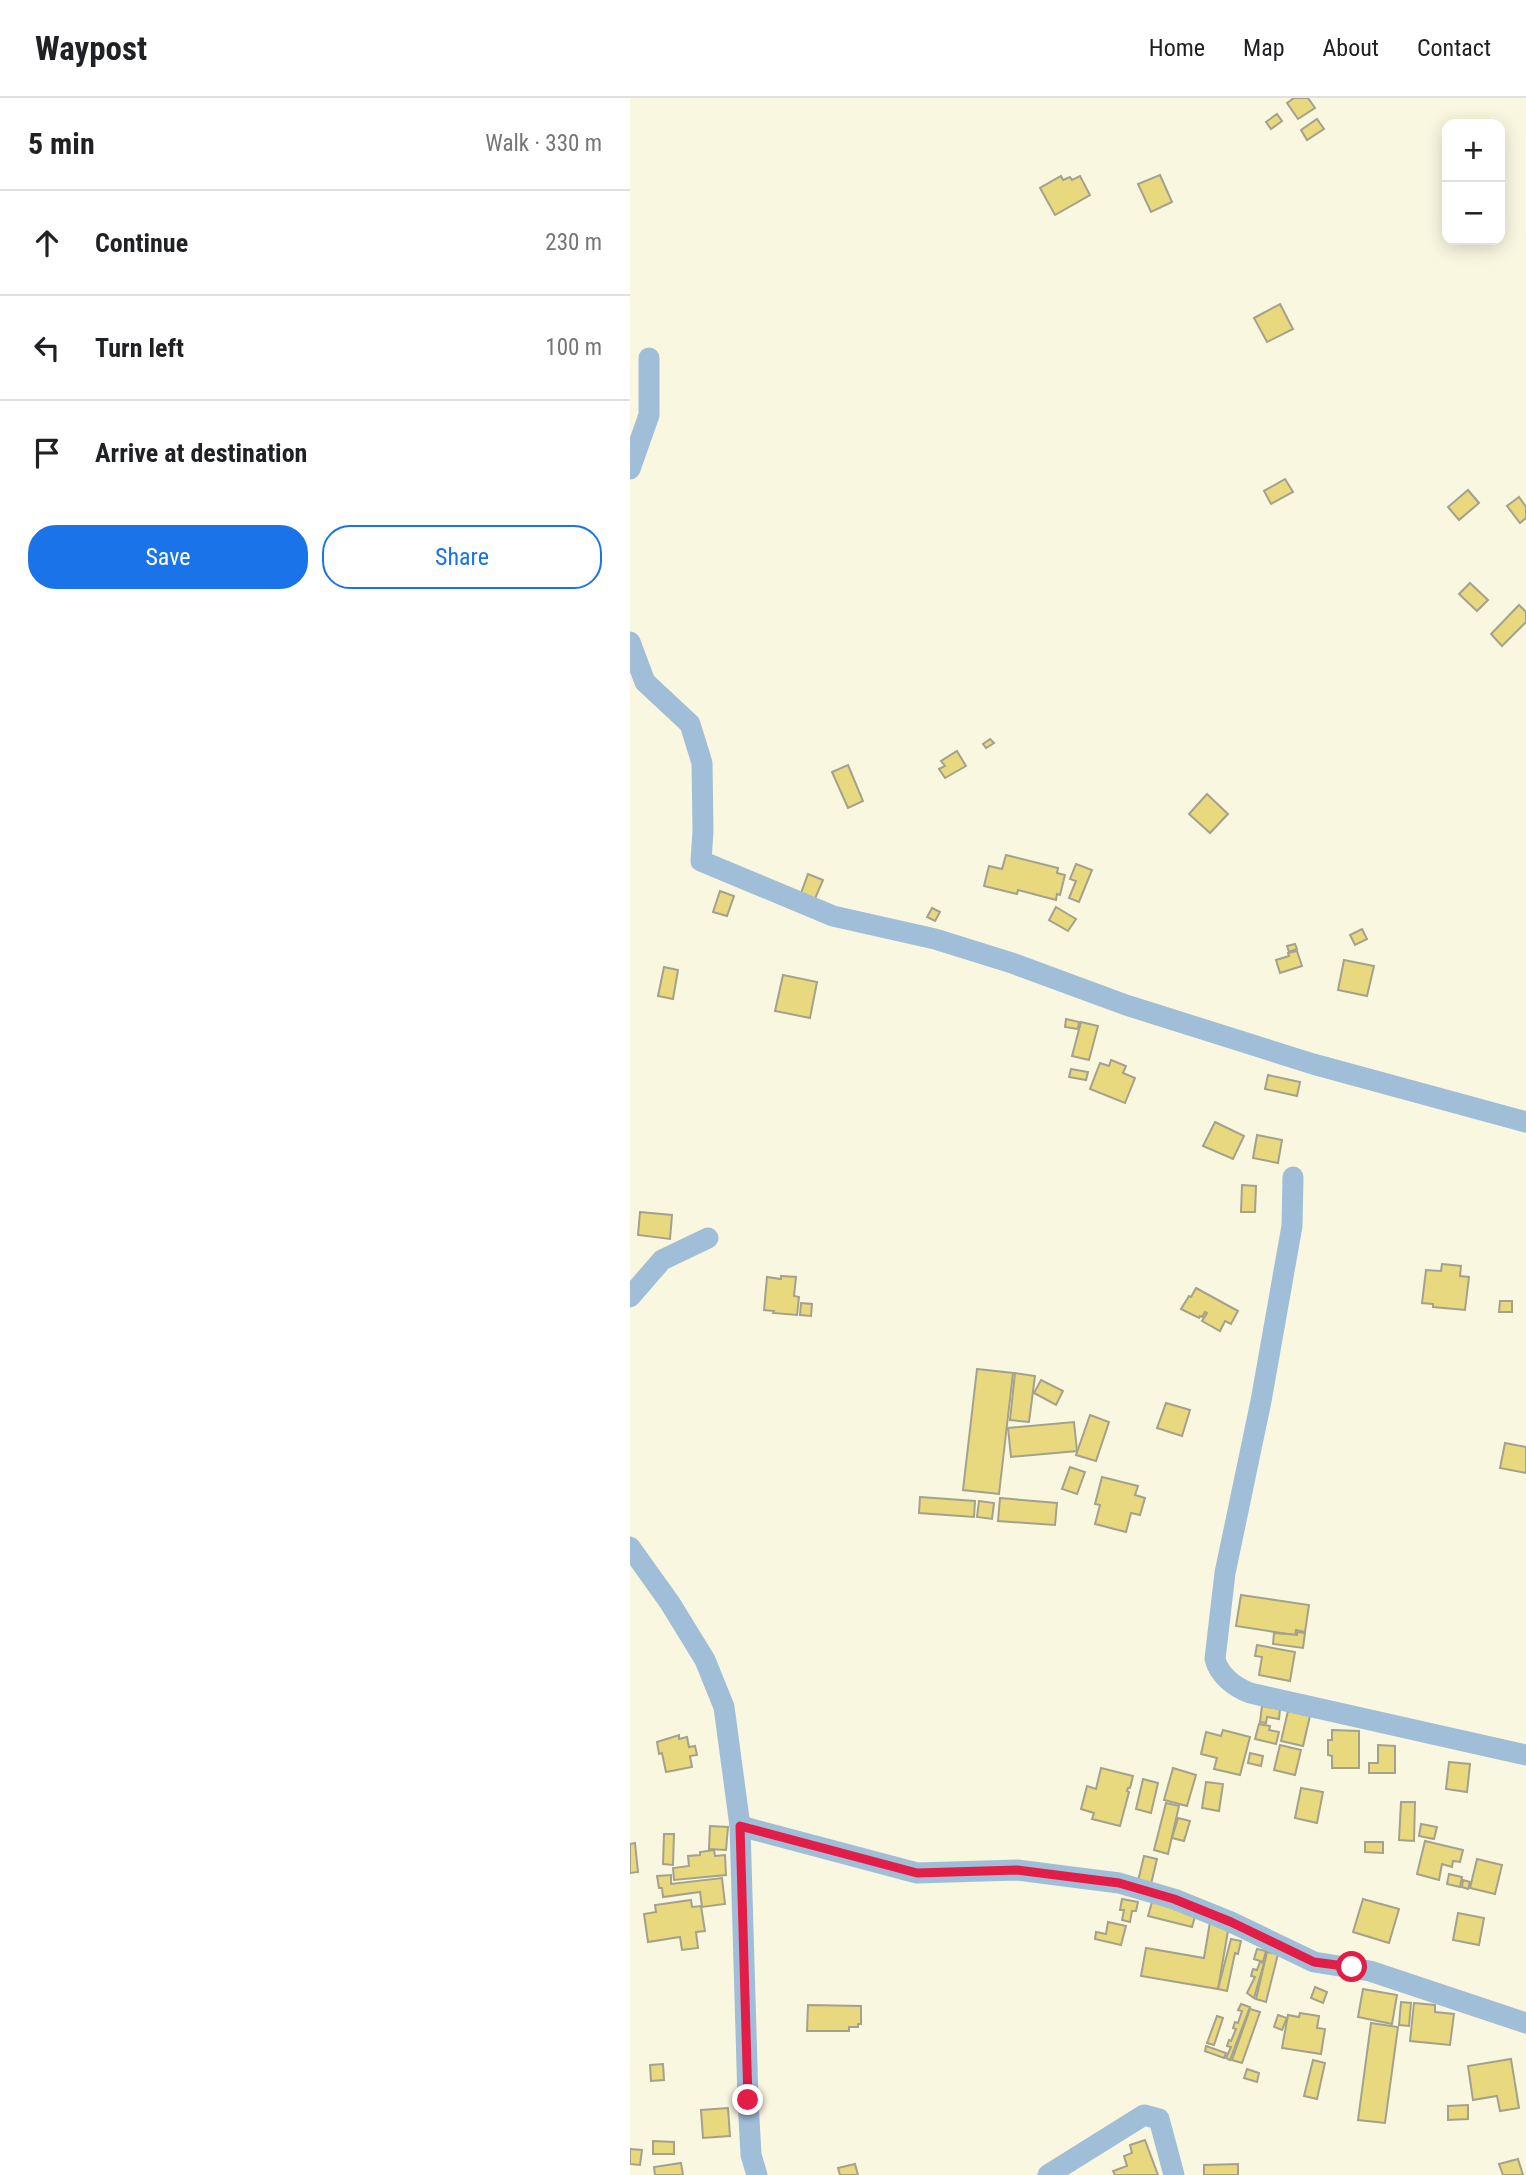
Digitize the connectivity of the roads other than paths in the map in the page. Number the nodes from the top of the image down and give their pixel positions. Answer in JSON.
{"nodes":[{"id":1,"x":649,"y":358,"type":"dead end"},
{"id":2,"x":630,"y":469,"type":"edge"},
{"id":3,"x":630,"y":642,"type":"edge"},
{"id":4,"x":1526,"y":1122,"type":"edge"},
{"id":5,"x":1293,"y":1177,"type":"dead end"},
{"id":6,"x":708,"y":1238,"type":"dead end"},
{"id":7,"x":630,"y":1297,"type":"edge"},
{"id":8,"x":630,"y":1547,"type":"edge"},
{"id":9,"x":1526,"y":1755,"type":"edge"},
{"id":10,"x":740,"y":1826,"type":"junction"},
{"id":11,"x":1526,"y":2023,"type":"edge"},
{"id":12,"x":757,"y":2175,"type":"edge"},
{"id":13,"x":1048,"y":2175,"type":"edge"},
{"id":14,"x":1174,"y":2175,"type":"edge"}],
"edges":[{"from":1,"to":2,"type":"street"},
{"from":3,"to":4,"type":"street"},
{"from":5,"to":9,"type":"street"},
{"from":6,"to":7,"type":"street"},
{"from":8,"to":10,"type":"street"},
{"from":10,"to":11,"type":"street"},
{"from":10,"to":12,"type":"street"},
{"from":13,"to":14,"type":"street"}]}
